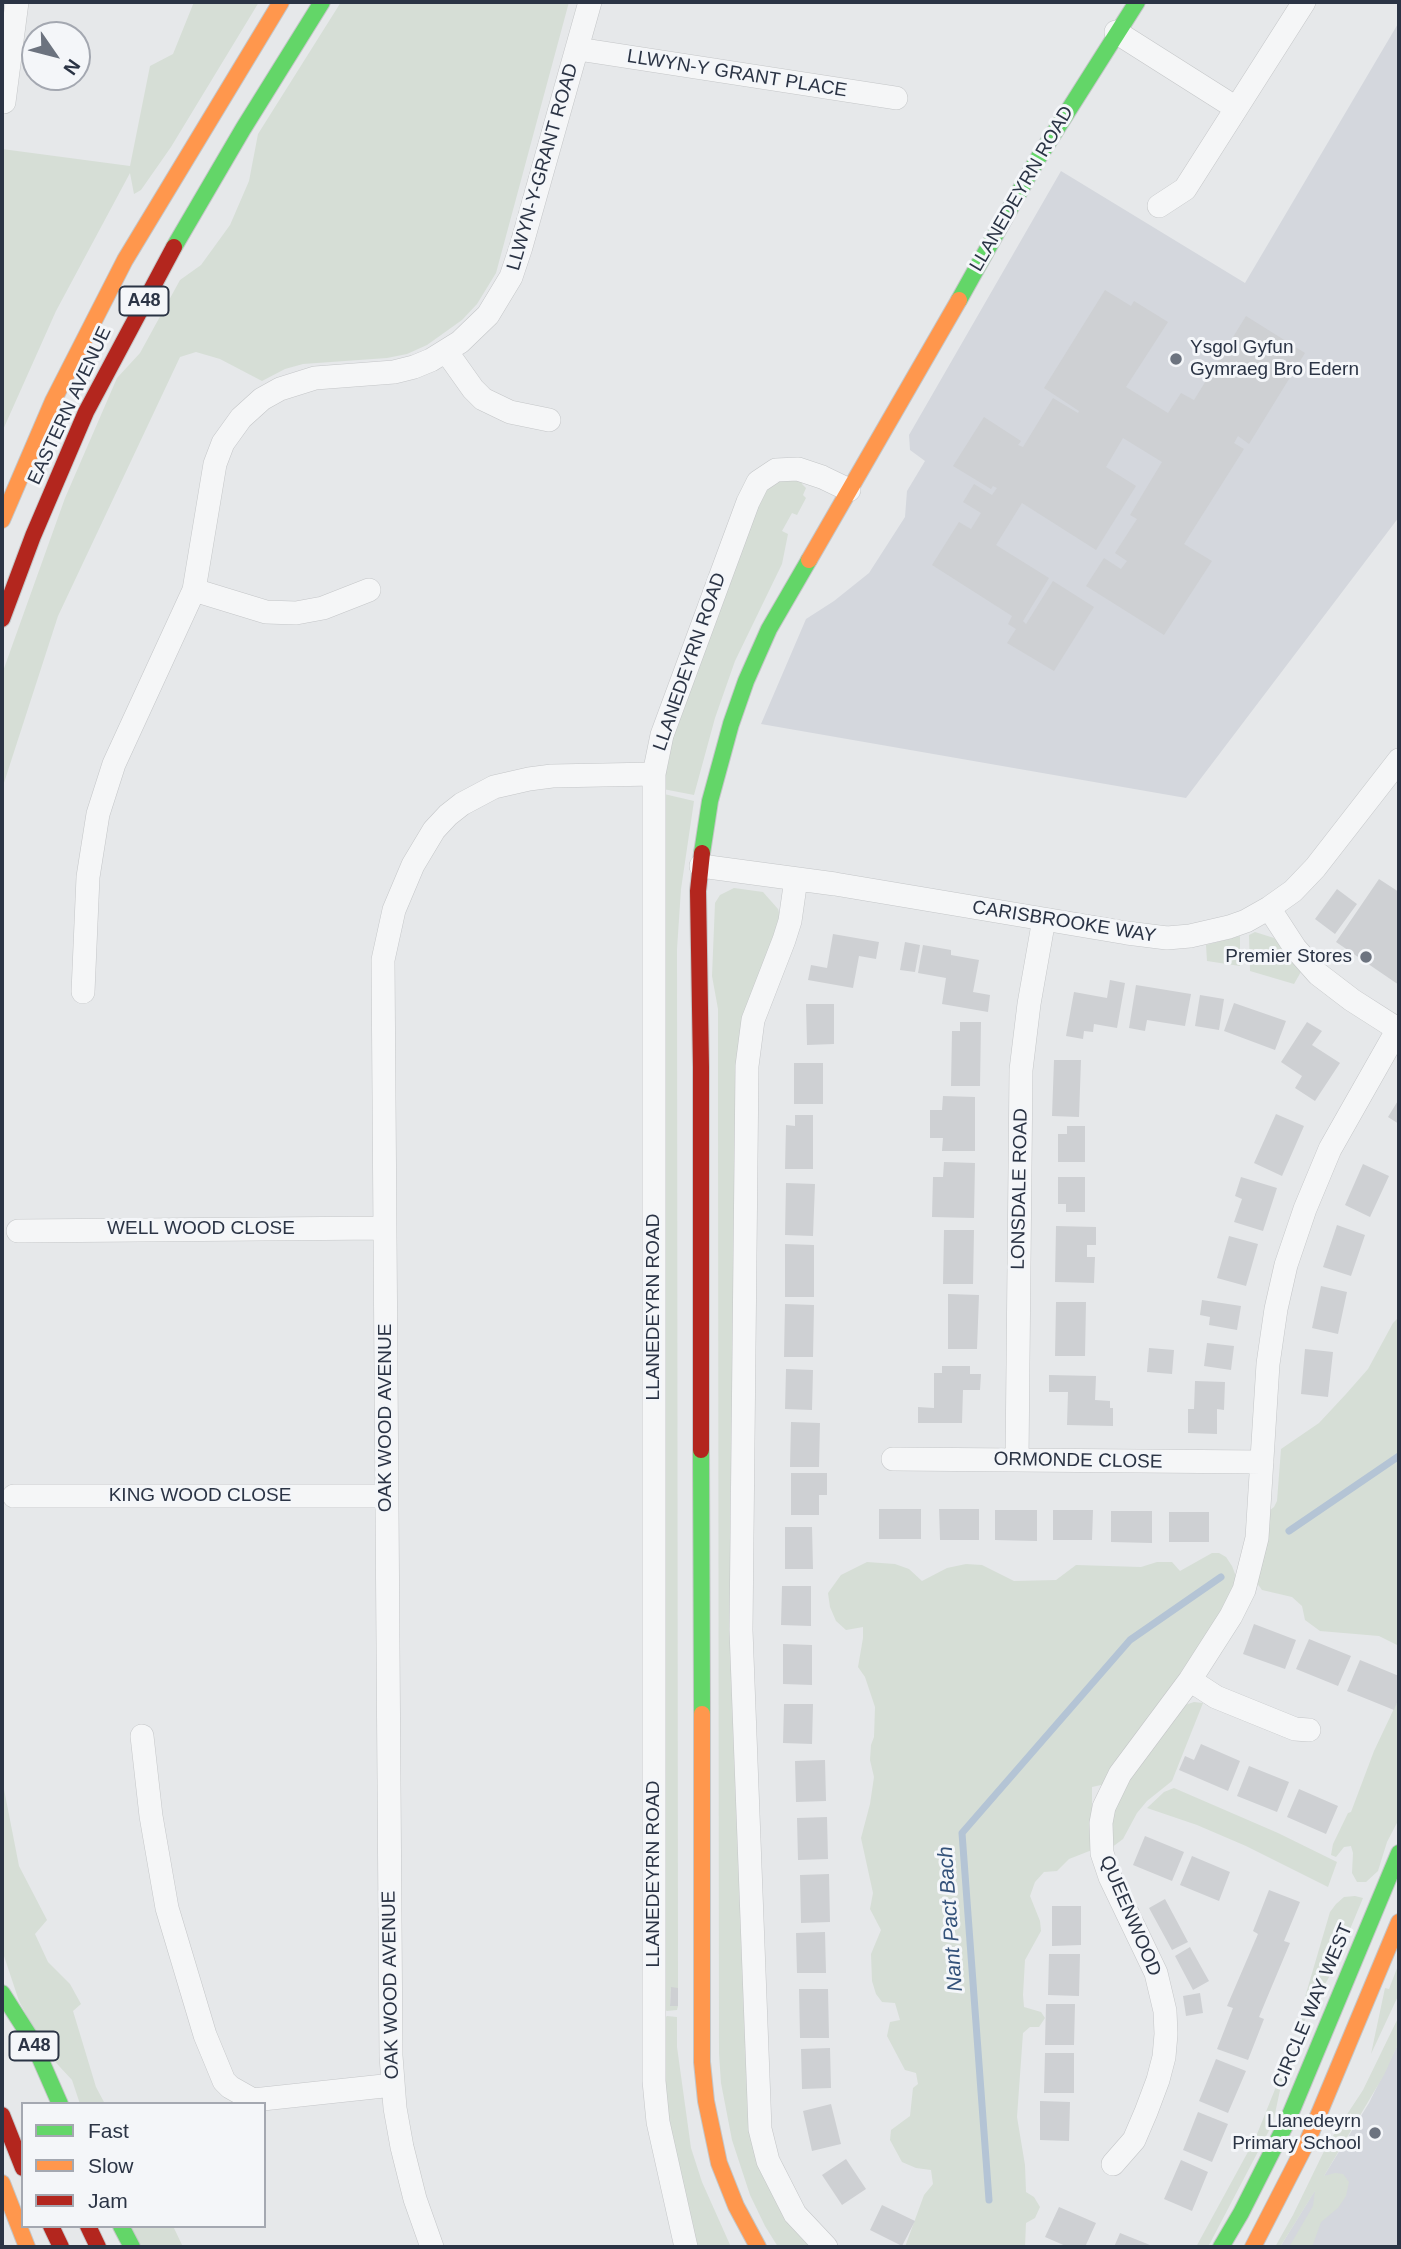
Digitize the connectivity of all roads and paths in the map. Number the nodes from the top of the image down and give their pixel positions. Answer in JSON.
{"nodes":[{"id":1,"x":17,"y":2,"type":"edge"},
{"id":2,"x":281,"y":2,"type":"edge"},
{"id":3,"x":321,"y":2,"type":"edge"},
{"id":4,"x":590,"y":2,"type":"edge"},
{"id":5,"x":1137,"y":2,"type":"edge"},
{"id":6,"x":1304,"y":2,"type":"edge"},
{"id":7,"x":1116,"y":32,"type":"junction"},
{"id":8,"x":578,"y":49,"type":"junction"},
{"id":9,"x":896,"y":98,"type":"dead end"},
{"id":10,"x":4,"y":102,"type":"dead end"},
{"id":11,"x":1237,"y":108,"type":"junction"},
{"id":12,"x":1159,"y":206,"type":"dead end"},
{"id":13,"x":446,"y":351,"type":"junction"},
{"id":14,"x":549,"y":420,"type":"dead end"},
{"id":15,"x":849,"y":490,"type":"junction"},
{"id":16,"x":2,"y":520,"type":"edge"},
{"id":17,"x":194,"y":590,"type":"junction"},
{"id":18,"x":369,"y":590,"type":"dead end"},
{"id":19,"x":2,"y":620,"type":"edge"},
{"id":20,"x":1399,"y":760,"type":"edge"},
{"id":21,"x":654,"y":774,"type":"junction"},
{"id":22,"x":701,"y":866,"type":"junction"},
{"id":23,"x":796,"y":879,"type":"junction"},
{"id":24,"x":1269,"y":908,"type":"junction"},
{"id":25,"x":1044,"y":919,"type":"junction"},
{"id":26,"x":83,"y":992,"type":"dead end"},
{"id":27,"x":1399,"y":1030,"type":"edge"},
{"id":28,"x":384,"y":1227,"type":"junction"},
{"id":29,"x":18,"y":1231,"type":"dead end"},
{"id":30,"x":893,"y":1459,"type":"dead end"},
{"id":31,"x":1017,"y":1460,"type":"junction"},
{"id":32,"x":1262,"y":1462,"type":"junction"},
{"id":33,"x":14,"y":1496,"type":"dead end"},
{"id":34,"x":386,"y":1496,"type":"junction"},
{"id":35,"x":1190,"y":1681,"type":"junction"},
{"id":36,"x":1309,"y":1730,"type":"dead end"},
{"id":37,"x":142,"y":1736,"type":"dead end"},
{"id":38,"x":1399,"y":1853,"type":"edge"},
{"id":39,"x":1399,"y":1922,"type":"edge"},
{"id":40,"x":2,"y":1993,"type":"edge"},
{"id":41,"x":393,"y":2085,"type":"junction"},
{"id":42,"x":59,"y":2102,"type":"edge"},
{"id":43,"x":2,"y":2115,"type":"edge"},
{"id":44,"x":21,"y":2163,"type":"edge"},
{"id":45,"x":1113,"y":2164,"type":"dead end"},
{"id":46,"x":2,"y":2183,"type":"edge"},
{"id":47,"x":52,"y":2228,"type":"edge"},
{"id":48,"x":89,"y":2228,"type":"edge"},
{"id":49,"x":122,"y":2228,"type":"edge"},
{"id":50,"x":27,"y":2247,"type":"edge"},
{"id":51,"x":61,"y":2247,"type":"edge"},
{"id":52,"x":98,"y":2247,"type":"edge"},
{"id":53,"x":132,"y":2247,"type":"edge"},
{"id":54,"x":432,"y":2247,"type":"edge"},
{"id":55,"x":686,"y":2247,"type":"edge"},
{"id":56,"x":758,"y":2247,"type":"edge"},
{"id":57,"x":826,"y":2247,"type":"edge"},
{"id":58,"x":1221,"y":2247,"type":"edge"},
{"id":59,"x":1253,"y":2247,"type":"edge"}],
"edges":[{"from":1,"to":10,"type":"street"},
{"from":2,"to":16,"type":"main road","name":"EASTERN AVENUE","number":"A48"},
{"from":3,"to":19,"type":"main road","name":"EASTERN AVENUE","number":"A48"},
{"from":4,"to":8,"type":"street","name":"LLWYN-Y-GRANT ROAD"},
{"from":5,"to":7,"type":"main road","name":"LLANEDEYRN ROAD"},
{"from":6,"to":11,"type":"street"},
{"from":7,"to":11,"type":"street"},
{"from":7,"to":15,"type":"main road","name":"LLANEDEYRN ROAD"},
{"from":8,"to":9,"type":"street","name":"LLWYN-Y GRANT PLACE"},
{"from":8,"to":13,"type":"street","name":"LLWYN-Y-GRANT ROAD"},
{"from":11,"to":12,"type":"street"},
{"from":13,"to":14,"type":"street"},
{"from":13,"to":17,"type":"street","name":"LLWYN-Y-GRANT ROAD"},
{"from":15,"to":21,"type":"street","name":"LLANEDEYRN ROAD"},
{"from":15,"to":22,"type":"main road","name":"LLANEDEYRN ROAD"},
{"from":17,"to":18,"type":"street"},
{"from":17,"to":26,"type":"street","name":"LLWYN-Y-GRANT ROAD"},
{"from":20,"to":24,"type":"street","name":"CARISBROOKE WAY"},
{"from":21,"to":28,"type":"street","name":"OAK WOOD AVENUE"},
{"from":21,"to":55,"type":"street","name":"LLANEDEYRN ROAD"},
{"from":22,"to":23,"type":"street","name":"CARISBROOKE WAY"},
{"from":22,"to":56,"type":"main road","name":"LLANEDEYRN ROAD"},
{"from":23,"to":25,"type":"street","name":"CARISBROOKE WAY"},
{"from":23,"to":57,"type":"street"},
{"from":24,"to":25,"type":"street","name":"CARISBROOKE WAY"},
{"from":24,"to":27,"type":"street"},
{"from":25,"to":31,"type":"street","name":"LONSDALE ROAD"},
{"from":27,"to":32,"type":"street","name":"QUEENWOOD"},
{"from":28,"to":29,"type":"street","name":"WELL WOOD CLOSE"},
{"from":28,"to":34,"type":"street","name":"OAK WOOD AVENUE"},
{"from":30,"to":31,"type":"street","name":"ORMONDE CLOSE"},
{"from":31,"to":32,"type":"street","name":"ORMONDE CLOSE"},
{"from":32,"to":35,"type":"street","name":"QUEENWOOD"},
{"from":33,"to":34,"type":"street","name":"KING WOOD CLOSE"},
{"from":34,"to":41,"type":"street","name":"OAK WOOD AVENUE"},
{"from":35,"to":36,"type":"street"},
{"from":35,"to":45,"type":"street","name":"QUEENWOOD"},
{"from":37,"to":41,"type":"street"},
{"from":38,"to":58,"type":"main road","name":"CIRCLE WAY WEST"},
{"from":39,"to":59,"type":"main road"},
{"from":40,"to":42,"type":"main road","number":"A48"},
{"from":41,"to":54,"type":"street","name":"OAK WOOD AVENUE"},
{"from":43,"to":44,"type":"main road"},
{"from":46,"to":50,"type":"main road"},
{"from":47,"to":51,"type":"main road"},
{"from":48,"to":52,"type":"main road"},
{"from":49,"to":53,"type":"main road"}]}
